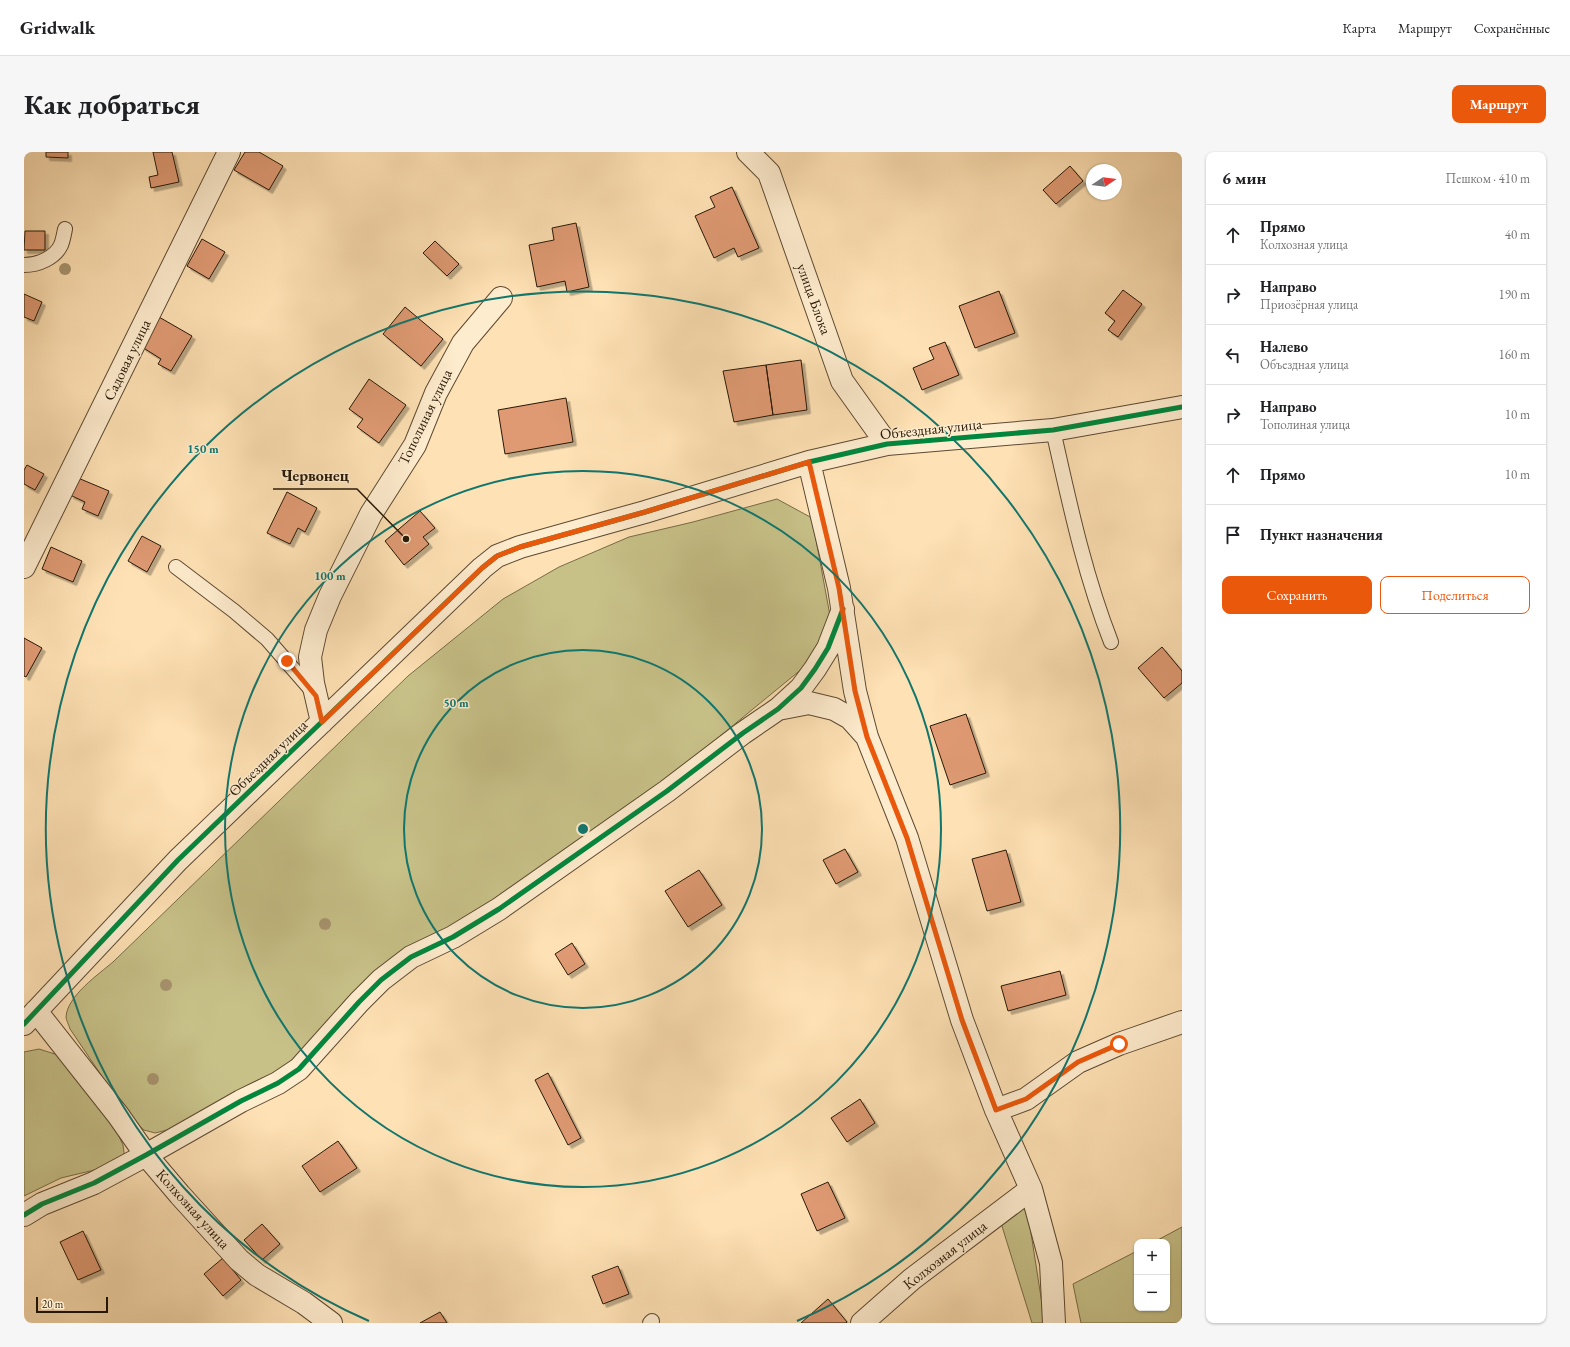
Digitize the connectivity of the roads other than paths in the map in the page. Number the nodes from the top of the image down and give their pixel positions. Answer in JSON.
{"nodes":[{"id":1,"x":229,"y":152,"type":"edge"},
{"id":2,"x":748,"y":152,"type":"edge"},
{"id":3,"x":65,"y":229,"type":"dead end"},
{"id":4,"x":24,"y":265,"type":"edge"},
{"id":5,"x":501,"y":298,"type":"dead end"},
{"id":6,"x":1182,"y":407,"type":"edge"},
{"id":7,"x":1053,"y":430,"type":"junction"},
{"id":8,"x":887,"y":444,"type":"junction"},
{"id":9,"x":809,"y":462,"type":"junction"},
{"id":10,"x":24,"y":567,"type":"edge"},
{"id":11,"x":176,"y":567,"type":"dead end"},
{"id":12,"x":843,"y":609,"type":"junction"},
{"id":13,"x":1111,"y":642,"type":"dead end"},
{"id":14,"x":316,"y":696,"type":"junction"},
{"id":15,"x":778,"y":709,"type":"junction"},
{"id":16,"x":322,"y":722,"type":"junction"},
{"id":17,"x":867,"y":737,"type":"junction"},
{"id":18,"x":30,"y":1018,"type":"edge"},
{"id":19,"x":1182,"y":1022,"type":"edge"},
{"id":20,"x":996,"y":1110,"type":"junction"},
{"id":21,"x":146,"y":1155,"type":"junction"},
{"id":22,"x":1031,"y":1189,"type":"junction"},
{"id":23,"x":24,"y":1215,"type":"edge"},
{"id":24,"x":331,"y":1323,"type":"edge"},
{"id":25,"x":862,"y":1323,"type":"edge"},
{"id":26,"x":1054,"y":1323,"type":"edge"}],
"edges":[{"from":1,"to":10,"type":"street","name":"Садовая улица"},
{"from":2,"to":8,"type":"street","name":"улица Блока"},
{"from":3,"to":4,"type":"lane"},
{"from":5,"to":14,"type":"street","name":"Тополиная улица"},
{"from":6,"to":7,"type":"street","name":"Объездная улица"},
{"from":7,"to":8,"type":"street","name":"Объездная улица"},
{"from":7,"to":13,"type":"lane"},
{"from":8,"to":9,"type":"street","name":"Объездная улица"},
{"from":9,"to":12,"type":"street"},
{"from":9,"to":16,"type":"street","name":"Объездная улица"},
{"from":11,"to":14,"type":"lane"},
{"from":12,"to":15,"type":"street"},
{"from":12,"to":17,"type":"street"},
{"from":14,"to":16,"type":"street","name":"Тополиная улица"},
{"from":15,"to":17,"type":"street"},
{"from":15,"to":21,"type":"street"},
{"from":16,"to":18,"type":"street","name":"Объездная улица"},
{"from":17,"to":20,"type":"street"},
{"from":18,"to":21,"type":"street","name":"Колхозная улица"},
{"from":19,"to":20,"type":"street"},
{"from":20,"to":22,"type":"street"},
{"from":21,"to":23,"type":"street"},
{"from":21,"to":24,"type":"street","name":"Колхозная улица"},
{"from":22,"to":25,"type":"street","name":"Колхозная улица"},
{"from":22,"to":26,"type":"street"}]}
